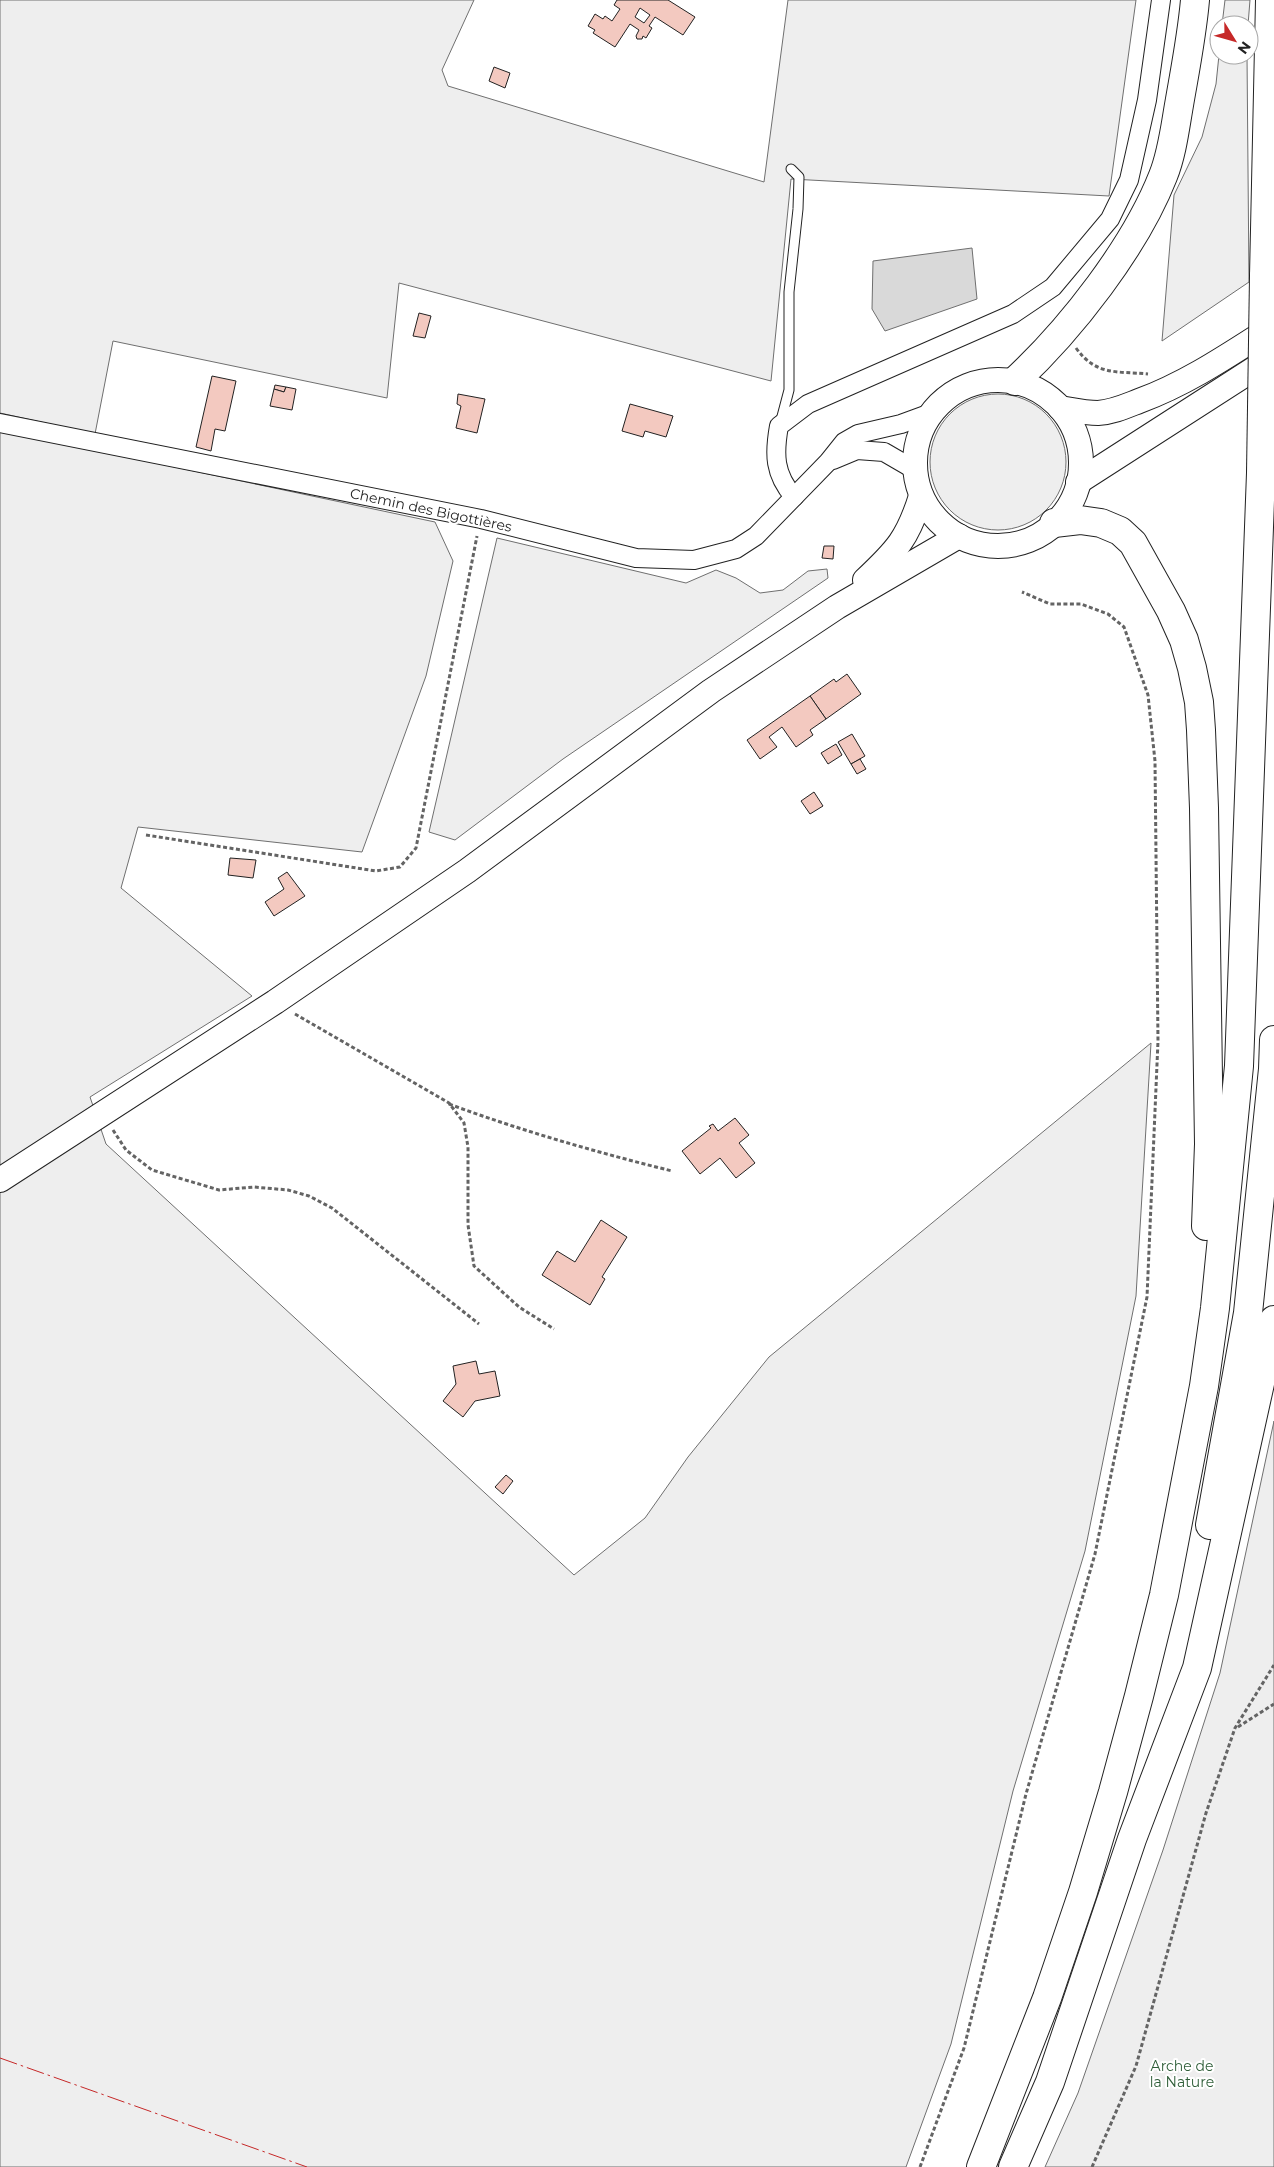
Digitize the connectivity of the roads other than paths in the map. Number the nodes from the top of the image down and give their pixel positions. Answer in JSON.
{"nodes":[{"id":1,"x":1161,"y":0,"type":"edge"},
{"id":2,"x":1196,"y":0,"type":"edge"},
{"id":3,"x":1270,"y":0,"type":"edge"},
{"id":4,"x":791,"y":169,"type":"dead end"},
{"id":5,"x":1274,"y":326,"type":"edge"},
{"id":6,"x":1274,"y":356,"type":"edge"},
{"id":7,"x":1015,"y":381,"type":"junction"},
{"id":8,"x":1060,"y":408,"type":"junction"},
{"id":9,"x":931,"y":413,"type":"junction"},
{"id":10,"x":0,"y":422,"type":"edge"},
{"id":11,"x":779,"y":426,"type":"junction"},
{"id":12,"x":828,"y":462,"type":"junction"},
{"id":13,"x":915,"y":470,"type":"junction"},
{"id":14,"x":1078,"y":482,"type":"junction"},
{"id":15,"x":921,"y":496,"type":"junction"},
{"id":16,"x":794,"y":497,"type":"junction"},
{"id":17,"x":1054,"y":523,"type":"junction"},
{"id":18,"x":959,"y":536,"type":"junction"},
{"id":19,"x":837,"y":606,"type":"junction"},
{"id":20,"x":1274,"y":1040,"type":"edge"},
{"id":21,"x":0,"y":1180,"type":"edge"},
{"id":22,"x":1274,"y":1320,"type":"edge"},
{"id":23,"x":1204,"y":1386,"type":"junction"},
{"id":24,"x":1132,"y":1839,"type":"junction"},
{"id":25,"x":981,"y":2167,"type":"edge"},
{"id":26,"x":1013,"y":2167,"type":"edge"}],
"edges":[{"from":1,"to":11,"type":"street"},
{"from":2,"to":7,"type":"highway"},
{"from":3,"to":23,"type":"highway","bridge":true},
{"from":4,"to":11,"type":"lane"},
{"from":5,"to":8,"type":"main road"},
{"from":6,"to":14,"type":"main road"},
{"from":7,"to":8,"type":"main road"},
{"from":7,"to":9,"type":"main road"},
{"from":8,"to":14,"type":"main road"},
{"from":9,"to":12,"type":"street","name":"Chemin des Bigottières"},
{"from":9,"to":13,"type":"main road"},
{"from":10,"to":16,"type":"street","name":"Chemin des Bigottières"},
{"from":11,"to":16,"type":"street"},
{"from":12,"to":13,"type":"street"},
{"from":12,"to":16,"type":"street","name":"Chemin des Bigottières"},
{"from":13,"to":15,"type":"main road"},
{"from":14,"to":17,"type":"main road"},
{"from":15,"to":18,"type":"main road"},
{"from":15,"to":19,"type":"main road"},
{"from":17,"to":18,"type":"main road"},
{"from":17,"to":23,"type":"highway"},
{"from":18,"to":19,"type":"main road"},
{"from":19,"to":21,"type":"main road"},
{"from":20,"to":24,"type":"highway"},
{"from":22,"to":24,"type":"highway"},
{"from":23,"to":25,"type":"highway"},
{"from":24,"to":26,"type":"highway"}]}
